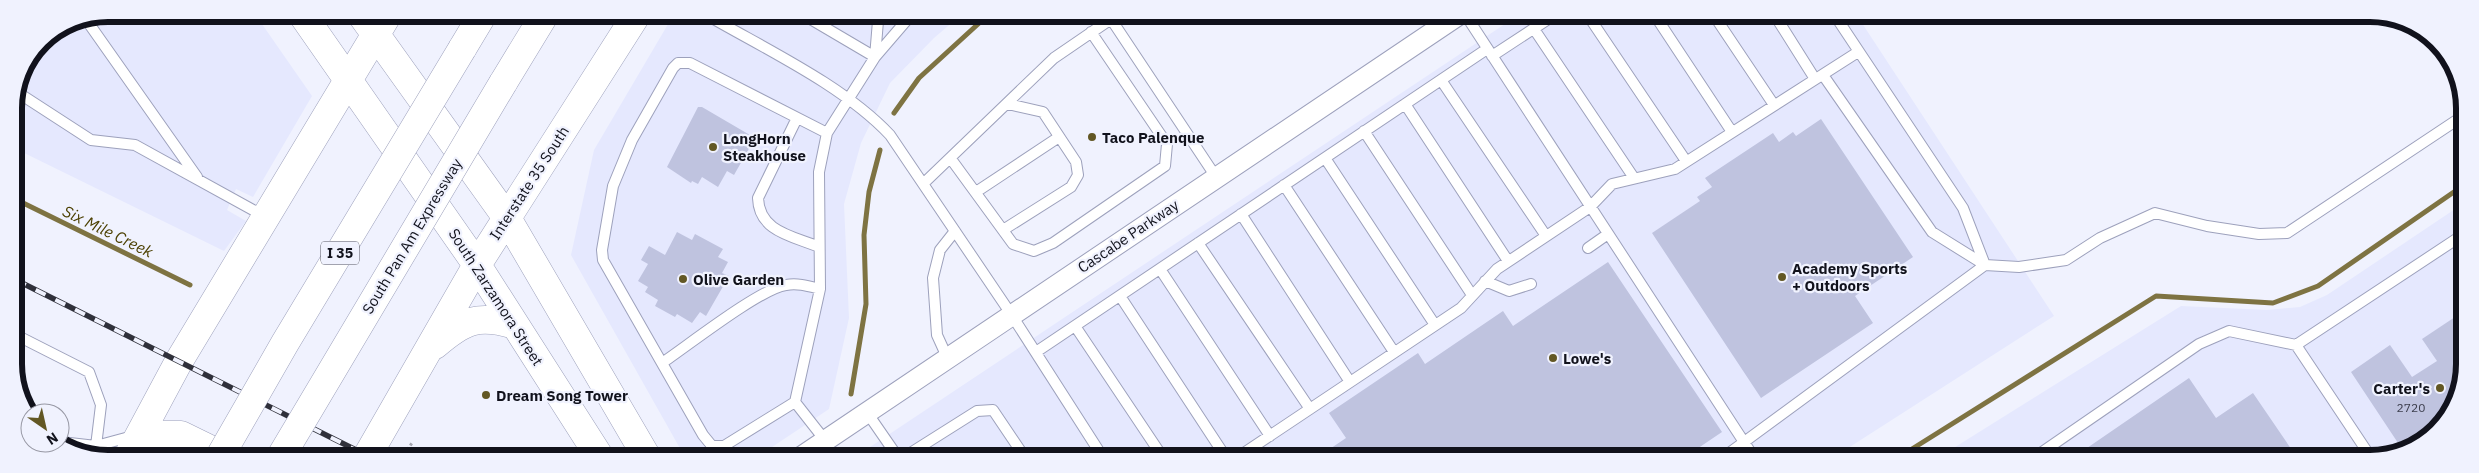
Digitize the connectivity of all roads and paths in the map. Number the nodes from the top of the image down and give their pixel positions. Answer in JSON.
{"nodes":[{"id":1,"x":308,"y":22,"type":"edge"},
{"id":2,"x":374,"y":22,"type":"edge"},
{"id":3,"x":376,"y":22,"type":"edge"},
{"id":4,"x":479,"y":22,"type":"edge"},
{"id":5,"x":540,"y":22,"type":"edge"},
{"id":6,"x":632,"y":22,"type":"edge"},
{"id":7,"x":720,"y":22,"type":"edge"},
{"id":8,"x":816,"y":22,"type":"edge"},
{"id":9,"x":878,"y":22,"type":"edge"},
{"id":10,"x":905,"y":22,"type":"edge"},
{"id":11,"x":1106,"y":22,"type":"edge"},
{"id":12,"x":1113,"y":22,"type":"edge"},
{"id":13,"x":1448,"y":22,"type":"edge"},
{"id":14,"x":1470,"y":22,"type":"edge"},
{"id":15,"x":1544,"y":22,"type":"edge"},
{"id":16,"x":1592,"y":22,"type":"edge"},
{"id":17,"x":1659,"y":22,"type":"edge"},
{"id":18,"x":1718,"y":22,"type":"edge"},
{"id":19,"x":1780,"y":22,"type":"edge"},
{"id":20,"x":1839,"y":22,"type":"edge"},
{"id":21,"x":90,"y":24,"type":"edge"},
{"id":22,"x":1534,"y":29,"type":"junction"},
{"id":23,"x":1091,"y":32,"type":"junction"},
{"id":24,"x":1490,"y":52,"type":"junction"},
{"id":25,"x":1858,"y":52,"type":"junction"},
{"id":26,"x":875,"y":56,"type":"junction"},
{"id":27,"x":1819,"y":77,"type":"junction"},
{"id":28,"x":348,"y":79,"type":"junction"},
{"id":29,"x":1441,"y":80,"type":"junction"},
{"id":30,"x":23,"y":96,"type":"edge"},
{"id":31,"x":848,"y":97,"type":"junction"},
{"id":32,"x":1008,"y":104,"type":"junction"},
{"id":33,"x":1404,"y":104,"type":"junction"},
{"id":34,"x":1774,"y":105,"type":"junction"},
{"id":35,"x":797,"y":118,"type":"junction"},
{"id":36,"x":2456,"y":121,"type":"edge"},
{"id":37,"x":1364,"y":131,"type":"junction"},
{"id":38,"x":1732,"y":132,"type":"junction"},
{"id":39,"x":827,"y":133,"type":"junction"},
{"id":40,"x":1059,"y":137,"type":"junction"},
{"id":41,"x":1325,"y":158,"type":"junction"},
{"id":42,"x":951,"y":159,"type":"junction"},
{"id":43,"x":1686,"y":161,"type":"junction"},
{"id":44,"x":1216,"y":177,"type":"junction"},
{"id":45,"x":1634,"y":178,"type":"junction"},
{"id":46,"x":198,"y":179,"type":"junction"},
{"id":47,"x":924,"y":183,"type":"junction"},
{"id":48,"x":1284,"y":185,"type":"junction"},
{"id":49,"x":976,"y":192,"type":"junction"},
{"id":50,"x":1590,"y":206,"type":"junction"},
{"id":51,"x":1241,"y":214,"type":"junction"},
{"id":52,"x":264,"y":217,"type":"junction"},
{"id":53,"x":507,"y":218,"type":"junction"},
{"id":54,"x":1003,"y":230,"type":"junction"},
{"id":55,"x":955,"y":231,"type":"junction"},
{"id":56,"x":1608,"y":234,"type":"junction"},
{"id":57,"x":1546,"y":236,"type":"junction"},
{"id":58,"x":2456,"y":239,"type":"edge"},
{"id":59,"x":1198,"y":243,"type":"junction"},
{"id":60,"x":819,"y":247,"type":"junction"},
{"id":61,"x":1588,"y":248,"type":"dead end"},
{"id":62,"x":1508,"y":261,"type":"junction"},
{"id":63,"x":477,"y":265,"type":"junction"},
{"id":64,"x":1985,"y":265,"type":"junction"},
{"id":65,"x":1160,"y":269,"type":"junction"},
{"id":66,"x":1486,"y":281,"type":"junction"},
{"id":67,"x":1531,"y":284,"type":"dead end"},
{"id":68,"x":820,"y":289,"type":"junction"},
{"id":69,"x":1472,"y":295,"type":"junction"},
{"id":70,"x":1120,"y":296,"type":"junction"},
{"id":71,"x":1011,"y":314,"type":"junction"},
{"id":72,"x":515,"y":325,"type":"junction"},
{"id":73,"x":1435,"y":325,"type":"junction"},
{"id":74,"x":1075,"y":326,"type":"junction"},
{"id":75,"x":22,"y":338,"type":"edge"},
{"id":76,"x":2296,"y":345,"type":"junction"},
{"id":77,"x":1036,"y":352,"type":"junction"},
{"id":78,"x":1394,"y":352,"type":"junction"},
{"id":79,"x":426,"y":353,"type":"junction"},
{"id":80,"x":947,"y":357,"type":"junction"},
{"id":81,"x":662,"y":363,"type":"junction"},
{"id":82,"x":1350,"y":382,"type":"junction"},
{"id":83,"x":795,"y":402,"type":"junction"},
{"id":84,"x":1310,"y":409,"type":"junction"},
{"id":85,"x":866,"y":411,"type":"junction"},
{"id":86,"x":141,"y":434,"type":"junction"},
{"id":87,"x":1270,"y":436,"type":"junction"},
{"id":88,"x":824,"y":439,"type":"junction"},
{"id":89,"x":1744,"y":441,"type":"junction"},
{"id":90,"x":74,"y":443,"type":"edge"},
{"id":91,"x":412,"y":443,"type":"dead end"},
{"id":92,"x":96,"y":446,"type":"junction"},
{"id":93,"x":98,"y":450,"type":"edge"},
{"id":94,"x":132,"y":450,"type":"edge"},
{"id":95,"x":212,"y":450,"type":"edge"},
{"id":96,"x":224,"y":450,"type":"edge"},
{"id":97,"x":285,"y":450,"type":"edge"},
{"id":98,"x":371,"y":450,"type":"edge"},
{"id":99,"x":407,"y":450,"type":"edge"},
{"id":100,"x":596,"y":450,"type":"edge"},
{"id":101,"x":643,"y":450,"type":"edge"},
{"id":102,"x":810,"y":450,"type":"edge"},
{"id":103,"x":893,"y":450,"type":"edge"},
{"id":104,"x":916,"y":450,"type":"edge"},
{"id":105,"x":1020,"y":450,"type":"edge"},
{"id":106,"x":1098,"y":450,"type":"edge"},
{"id":107,"x":1158,"y":450,"type":"edge"},
{"id":108,"x":1221,"y":450,"type":"edge"},
{"id":109,"x":1249,"y":450,"type":"edge"},
{"id":110,"x":1732,"y":450,"type":"edge"},
{"id":111,"x":1750,"y":450,"type":"edge"},
{"id":112,"x":2045,"y":450,"type":"edge"},
{"id":113,"x":2366,"y":450,"type":"edge"}],
"edges":[{"from":1,"to":28,"type":"main road","name":"South Zarzamora Street"},
{"from":2,"to":28,"type":"main road"},
{"from":3,"to":53,"type":"main road"},
{"from":4,"to":96,"type":"main road","number":"I 35","bridge":true},
{"from":5,"to":97,"type":"main road","name":"South Pan Am Expressway","bridge":true},
{"from":6,"to":53,"type":"main road","name":"Interstate 35 South"},
{"from":7,"to":31,"type":"lane"},
{"from":8,"to":26,"type":"lane"},
{"from":9,"to":26,"type":"lane"},
{"from":10,"to":26,"type":"lane"},
{"from":11,"to":23,"type":"lane"},
{"from":12,"to":44,"type":"lane"},
{"from":13,"to":44,"type":"street","name":"Cascabe Parkway"},
{"from":14,"to":24,"type":"lane"},
{"from":15,"to":22,"type":"lane"},
{"from":16,"to":43,"type":"lane"},
{"from":17,"to":38,"type":"lane"},
{"from":18,"to":34,"type":"lane"},
{"from":19,"to":27,"type":"lane"},
{"from":20,"to":25,"type":"lane"},
{"from":21,"to":46,"type":"lane"},
{"from":22,"to":24,"type":"lane"},
{"from":22,"to":45,"type":"lane"},
{"from":23,"to":32,"type":"lane"},
{"from":23,"to":54,"type":"lane"},
{"from":24,"to":29,"type":"lane"},
{"from":24,"to":50,"type":"lane"},
{"from":25,"to":27,"type":"lane"},
{"from":25,"to":64,"type":"lane"},
{"from":26,"to":31,"type":"lane"},
{"from":27,"to":34,"type":"lane"},
{"from":27,"to":64,"type":"lane"},
{"from":28,"to":52,"type":"main road"},
{"from":28,"to":63,"type":"main road","name":"South Zarzamora Street"},
{"from":29,"to":33,"type":"lane"},
{"from":29,"to":57,"type":"lane"},
{"from":30,"to":46,"type":"lane"},
{"from":31,"to":39,"type":"lane"},
{"from":31,"to":47,"type":"lane"},
{"from":32,"to":40,"type":"lane"},
{"from":32,"to":42,"type":"lane"},
{"from":33,"to":37,"type":"lane"},
{"from":33,"to":62,"type":"lane"},
{"from":34,"to":38,"type":"lane"},
{"from":35,"to":39,"type":"lane"},
{"from":35,"to":60,"type":"lane"},
{"from":35,"to":81,"type":"lane"},
{"from":36,"to":64,"type":"lane"},
{"from":37,"to":41,"type":"lane"},
{"from":37,"to":69,"type":"lane"},
{"from":38,"to":43,"type":"lane"},
{"from":39,"to":60,"type":"lane"},
{"from":40,"to":49,"type":"lane"},
{"from":40,"to":54,"type":"lane"},
{"from":41,"to":48,"type":"lane"},
{"from":41,"to":73,"type":"lane"},
{"from":42,"to":47,"type":"lane"},
{"from":42,"to":49,"type":"lane"},
{"from":43,"to":45,"type":"lane"},
{"from":44,"to":71,"type":"street","name":"Cascabe Parkway"},
{"from":45,"to":50,"type":"lane"},
{"from":46,"to":52,"type":"lane"},
{"from":47,"to":55,"type":"lane"},
{"from":48,"to":51,"type":"lane"},
{"from":48,"to":78,"type":"lane"},
{"from":49,"to":54,"type":"lane"},
{"from":50,"to":56,"type":"lane"},
{"from":50,"to":57,"type":"lane"},
{"from":51,"to":59,"type":"lane"},
{"from":51,"to":82,"type":"lane"},
{"from":52,"to":86,"type":"main road"},
{"from":53,"to":63,"type":"main road","name":"Interstate 35 South"},
{"from":53,"to":101,"type":"main road"},
{"from":55,"to":71,"type":"lane"},
{"from":55,"to":80,"type":"lane"},
{"from":56,"to":61,"type":"lane"},
{"from":56,"to":89,"type":"lane"},
{"from":57,"to":62,"type":"lane"},
{"from":58,"to":76,"type":"lane"},
{"from":59,"to":65,"type":"lane"},
{"from":59,"to":84,"type":"lane"},
{"from":60,"to":68,"type":"lane"},
{"from":62,"to":66,"type":"lane"},
{"from":63,"to":72,"type":"main road","name":"South Zarzamora Street"},
{"from":63,"to":79,"type":"main road","name":"Interstate 35 South"},
{"from":64,"to":89,"type":"lane"},
{"from":65,"to":70,"type":"lane"},
{"from":65,"to":87,"type":"lane"},
{"from":66,"to":67,"type":"lane"},
{"from":66,"to":69,"type":"lane"},
{"from":68,"to":81,"type":"lane"},
{"from":68,"to":83,"type":"lane"},
{"from":69,"to":73,"type":"lane"},
{"from":70,"to":74,"type":"lane"},
{"from":70,"to":108,"type":"lane"},
{"from":71,"to":77,"type":"lane"},
{"from":71,"to":80,"type":"street","name":"Cascabe Parkway"},
{"from":72,"to":79,"type":"main road"},
{"from":72,"to":100,"type":"main road","name":"South Zarzamora Street"},
{"from":73,"to":78,"type":"lane"},
{"from":74,"to":77,"type":"lane"},
{"from":74,"to":107,"type":"lane"},
{"from":75,"to":92,"type":"lane"},
{"from":76,"to":112,"type":"lane"},
{"from":76,"to":113,"type":"lane"},
{"from":77,"to":106,"type":"lane"},
{"from":78,"to":82,"type":"lane"},
{"from":79,"to":98,"type":"main road","name":"Interstate 35 South"},
{"from":80,"to":85,"type":"street","name":"Cascabe Parkway"},
{"from":81,"to":83,"type":"lane"},
{"from":82,"to":84,"type":"lane"},
{"from":83,"to":88,"type":"lane"},
{"from":84,"to":87,"type":"lane"},
{"from":85,"to":88,"type":"street","name":"Cascabe Parkway"},
{"from":85,"to":103,"type":"lane"},
{"from":86,"to":92,"type":"lane"},
{"from":86,"to":94,"type":"main road"},
{"from":86,"to":95,"type":"main road"},
{"from":87,"to":109,"type":"lane"},
{"from":88,"to":102,"type":"street","name":"Cascabe Parkway"},
{"from":89,"to":110,"type":"lane"},
{"from":89,"to":111,"type":"lane"},
{"from":90,"to":92,"type":"lane"},
{"from":91,"to":99,"type":"path"},
{"from":92,"to":93,"type":"lane"},
{"from":104,"to":105,"type":"lane"}]}
